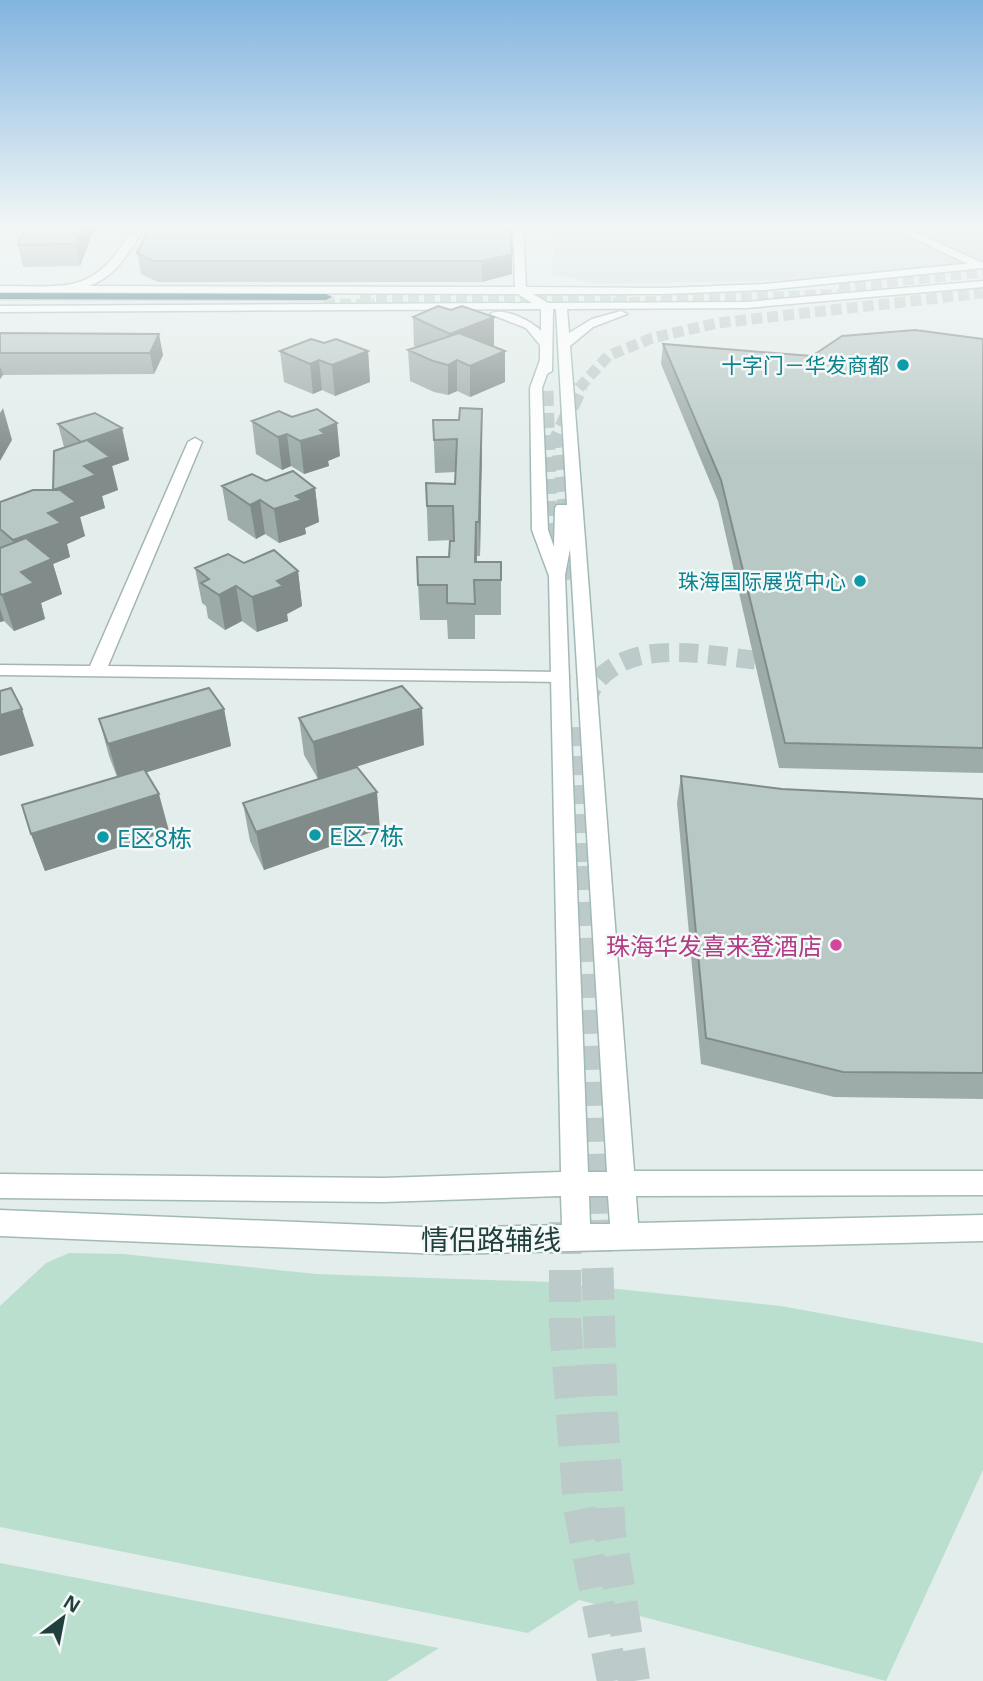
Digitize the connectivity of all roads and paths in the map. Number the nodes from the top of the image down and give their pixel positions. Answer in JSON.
{"nodes":[{"id":1,"x":392,"y":305,"type":"edge"},
{"id":2,"x":558,"y":305,"type":"edge"},
{"id":3,"x":684,"y":305,"type":"edge"},
{"id":4,"x":660,"y":306,"type":"junction"},
{"id":5,"x":547,"y":307,"type":"junction"},
{"id":6,"x":561,"y":307,"type":"junction"},
{"id":7,"x":470,"y":308,"type":"junction"},
{"id":8,"x":0,"y":309,"type":"edge"},
{"id":9,"x":376,"y":309,"type":"junction"},
{"id":10,"x":554,"y":345,"type":"junction"},
{"id":11,"x":546,"y":359,"type":"junction"},
{"id":12,"x":546,"y":391,"type":"tunnel mouth"},
{"id":13,"x":195,"y":442,"type":"dead end"},
{"id":14,"x":557,"y":576,"type":"junction"},
{"id":15,"x":0,"y":670,"type":"edge"},
{"id":16,"x":97,"y":671,"type":"junction"},
{"id":17,"x":560,"y":677,"type":"junction"},
{"id":18,"x":983,"y":1183,"type":"edge"},
{"id":19,"x":575,"y":1184,"type":"junction"},
{"id":20,"x":623,"y":1184,"type":"junction"},
{"id":21,"x":0,"y":1186,"type":"edge"},
{"id":22,"x":0,"y":1223,"type":"edge"},
{"id":23,"x":983,"y":1228,"type":"edge"},
{"id":24,"x":576,"y":1238,"type":"junction"},
{"id":25,"x":625,"y":1238,"type":"junction"}],
"edges":[{"from":1,"to":9,"type":"main road"},
{"from":2,"to":6,"type":"main road"},
{"from":3,"to":4,"type":"main road"},
{"from":4,"to":6,"type":"main road"},
{"from":4,"to":10,"type":"main road"},
{"from":5,"to":6,"type":"main road"},
{"from":5,"to":7,"type":"main road"},
{"from":5,"to":10,"type":"main road"},
{"from":6,"to":10,"type":"main road"},
{"from":7,"to":9,"type":"main road"},
{"from":7,"to":10,"type":"main road"},
{"from":8,"to":9,"type":"main road"},
{"from":10,"to":11,"type":"main road"},
{"from":10,"to":20,"type":"main road"},
{"from":11,"to":12,"type":"main road"},
{"from":11,"to":14,"type":"main road"},
{"from":11,"to":14,"type":"main road"},
{"from":13,"to":16,"type":"main road"},
{"from":14,"to":17,"type":"main road"},
{"from":15,"to":16,"type":"main road"},
{"from":16,"to":17,"type":"main road"},
{"from":17,"to":19,"type":"main road"},
{"from":18,"to":20,"type":"main road","name":"情侣路辅线"},
{"from":19,"to":20,"type":"main road","name":"情侣路辅线"},
{"from":19,"to":21,"type":"main road","name":"情侣路辅线"},
{"from":19,"to":24,"type":"main road"},
{"from":20,"to":25,"type":"main road"},
{"from":22,"to":24,"type":"main road","name":"情侣路辅线"},
{"from":23,"to":25,"type":"main road","name":"情侣路辅线"},
{"from":24,"to":25,"type":"main road","name":"情侣路辅线"}]}
